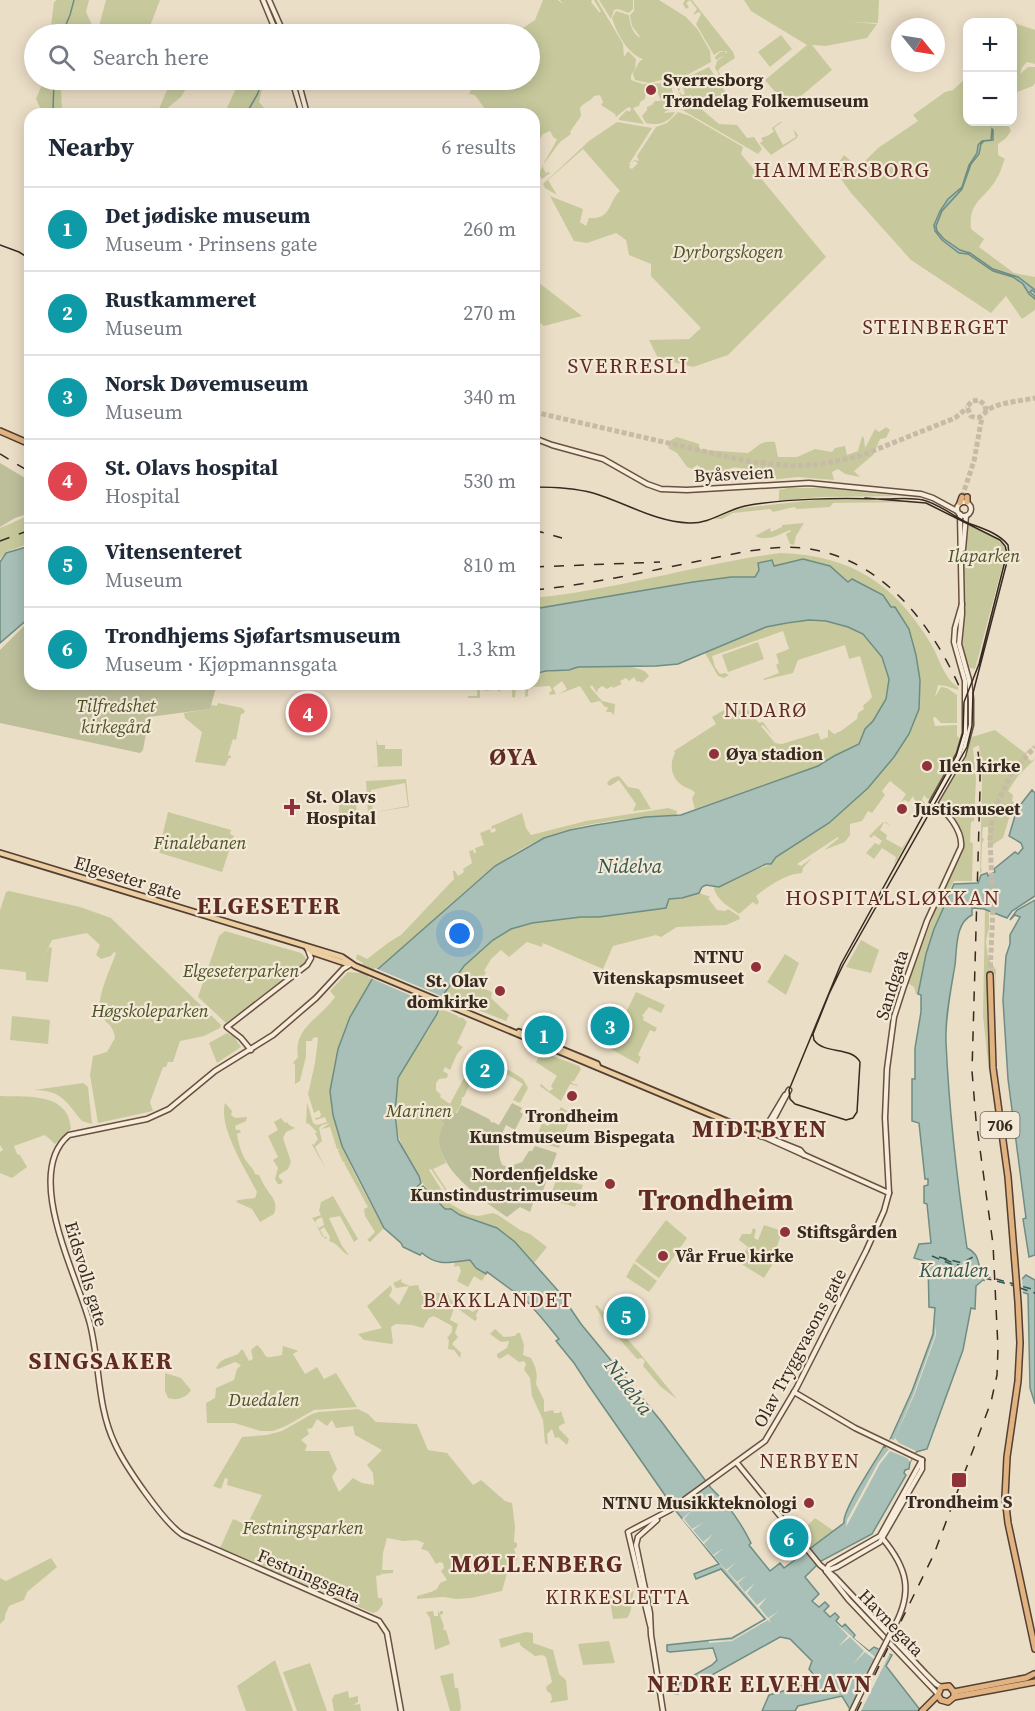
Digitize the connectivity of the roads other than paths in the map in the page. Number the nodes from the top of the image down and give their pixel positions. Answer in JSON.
{"nodes":[{"id":1,"x":263,"y":0,"type":"edge"},
{"id":2,"x":269,"y":0,"type":"edge"},
{"id":3,"x":273,"y":24,"type":"edge"},
{"id":4,"x":280,"y":24,"type":"edge"},
{"id":5,"x":295,"y":90,"type":"edge"},
{"id":6,"x":301,"y":90,"type":"edge"},
{"id":7,"x":300,"y":108,"type":"edge"},
{"id":8,"x":305,"y":108,"type":"edge"},
{"id":9,"x":0,"y":431,"type":"edge"},
{"id":10,"x":540,"y":440,"type":"edge"},
{"id":11,"x":24,"y":441,"type":"edge"},
{"id":12,"x":963,"y":501,"type":"junction"},
{"id":13,"x":945,"y":503,"type":"junction"},
{"id":14,"x":959,"y":512,"type":"junction"},
{"id":15,"x":966,"y":516,"type":"junction"},
{"id":16,"x":962,"y":556,"type":"junction"},
{"id":17,"x":962,"y":604,"type":"junction"},
{"id":18,"x":934,"y":802,"type":"junction"},
{"id":19,"x":0,"y":852,"type":"edge"},
{"id":20,"x":307,"y":948,"type":"junction"},
{"id":21,"x":353,"y":965,"type":"junction"},
{"id":22,"x":990,"y":975,"type":"tunnel mouth"},
{"id":23,"x":251,"y":1050,"type":"junction"},
{"id":24,"x":762,"y":1136,"type":"junction"},
{"id":25,"x":889,"y":1193,"type":"junction"},
{"id":26,"x":794,"y":1392,"type":"junction"},
{"id":27,"x":737,"y":1463,"type":"junction"},
{"id":28,"x":664,"y":1514,"type":"junction"},
{"id":29,"x":633,"y":1529,"type":"junction"},
{"id":30,"x":638,"y":1537,"type":"junction"},
{"id":31,"x":881,"y":1538,"type":"junction"},
{"id":32,"x":629,"y":1539,"type":"junction"},
{"id":33,"x":198,"y":1543,"type":"joint"},
{"id":34,"x":837,"y":1567,"type":"junction"},
{"id":35,"x":825,"y":1571,"type":"junction"},
{"id":36,"x":835,"y":1577,"type":"junction"},
{"id":37,"x":650,"y":1625,"type":"junction"},
{"id":38,"x":1035,"y":1649,"type":"edge"},
{"id":39,"x":1035,"y":1673,"type":"edge"},
{"id":40,"x":1035,"y":1682,"type":"edge"},
{"id":41,"x":941,"y":1687,"type":"junction"},
{"id":42,"x":954,"y":1694,"type":"junction"},
{"id":43,"x":939,"y":1696,"type":"junction"},
{"id":44,"x":924,"y":1710,"type":"edge"},
{"id":45,"x":401,"y":1711,"type":"edge"},
{"id":46,"x":663,"y":1711,"type":"edge"},
{"id":47,"x":852,"y":1711,"type":"edge"}],
"edges":[{"from":1,"to":3,"type":"main road"},
{"from":2,"to":4,"type":"main road"},
{"from":5,"to":7,"type":"main road"},
{"from":6,"to":8,"type":"main road"},
{"from":9,"to":11,"type":"highway"},
{"from":10,"to":13,"type":"main road","name":"Byåsveien"},
{"from":12,"to":13,"type":"main road","name":"Byåsveien"},
{"from":12,"to":14,"type":"main road"},
{"from":12,"to":15,"type":"main road"},
{"from":13,"to":14,"type":"main road","name":"Byåsveien"},
{"from":14,"to":15,"type":"main road","name":"Byåsveien"},
{"from":14,"to":16,"type":"main road"},
{"from":15,"to":16,"type":"main road"},
{"from":16,"to":17,"type":"main road"},
{"from":17,"to":18,"type":"main road"},
{"from":17,"to":18,"type":"main road"},
{"from":18,"to":25,"type":"main road","name":"Sandgata"},
{"from":19,"to":20,"type":"main road","name":"Elgeseter gate"},
{"from":20,"to":21,"type":"main road","name":"Elgeseter gate"},
{"from":20,"to":23,"type":"main road"},
{"from":21,"to":23,"type":"main road"},
{"from":21,"to":24,"type":"main road","name":"Elgeseter gate"},
{"from":22,"to":38,"type":"highway","number":"706"},
{"from":23,"to":33,"type":"main road","name":"Eidsvolls gate"},
{"from":24,"to":24,"type":"main road"},
{"from":24,"to":25,"type":"main road"},
{"from":25,"to":26,"type":"main road","name":"Olav Tryggvasons gate"},
{"from":26,"to":27,"type":"main road","name":"Olav Tryggvasons gate"},
{"from":26,"to":31,"type":"main road"},
{"from":27,"to":28,"type":"main road","name":"Olav Tryggvasons gate"},
{"from":27,"to":35,"type":"main road","name":"Havnegata"},
{"from":28,"to":29,"type":"main road"},
{"from":28,"to":30,"type":"main road"},
{"from":29,"to":30,"type":"main road"},
{"from":29,"to":32,"type":"main road"},
{"from":30,"to":32,"type":"main road"},
{"from":30,"to":37,"type":"main road"},
{"from":31,"to":34,"type":"main road"},
{"from":31,"to":35,"type":"main road"},
{"from":31,"to":47,"type":"main road","bridge":true},
{"from":32,"to":37,"type":"main road"},
{"from":33,"to":45,"type":"main road","name":"Festningsgata"},
{"from":34,"to":35,"type":"main road"},
{"from":34,"to":36,"type":"main road"},
{"from":35,"to":36,"type":"main road","name":"Havnegata"},
{"from":35,"to":43,"type":"main road","name":"Havnegata"},
{"from":36,"to":41,"type":"main road","name":"Havnegata"},
{"from":37,"to":46,"type":"main road"},
{"from":39,"to":40,"type":"highway"},
{"from":39,"to":42,"type":"highway"},
{"from":40,"to":42,"type":"highway"},
{"from":41,"to":42,"type":"highway"},
{"from":41,"to":43,"type":"highway"},
{"from":42,"to":43,"type":"highway"},
{"from":43,"to":44,"type":"highway"}]}
